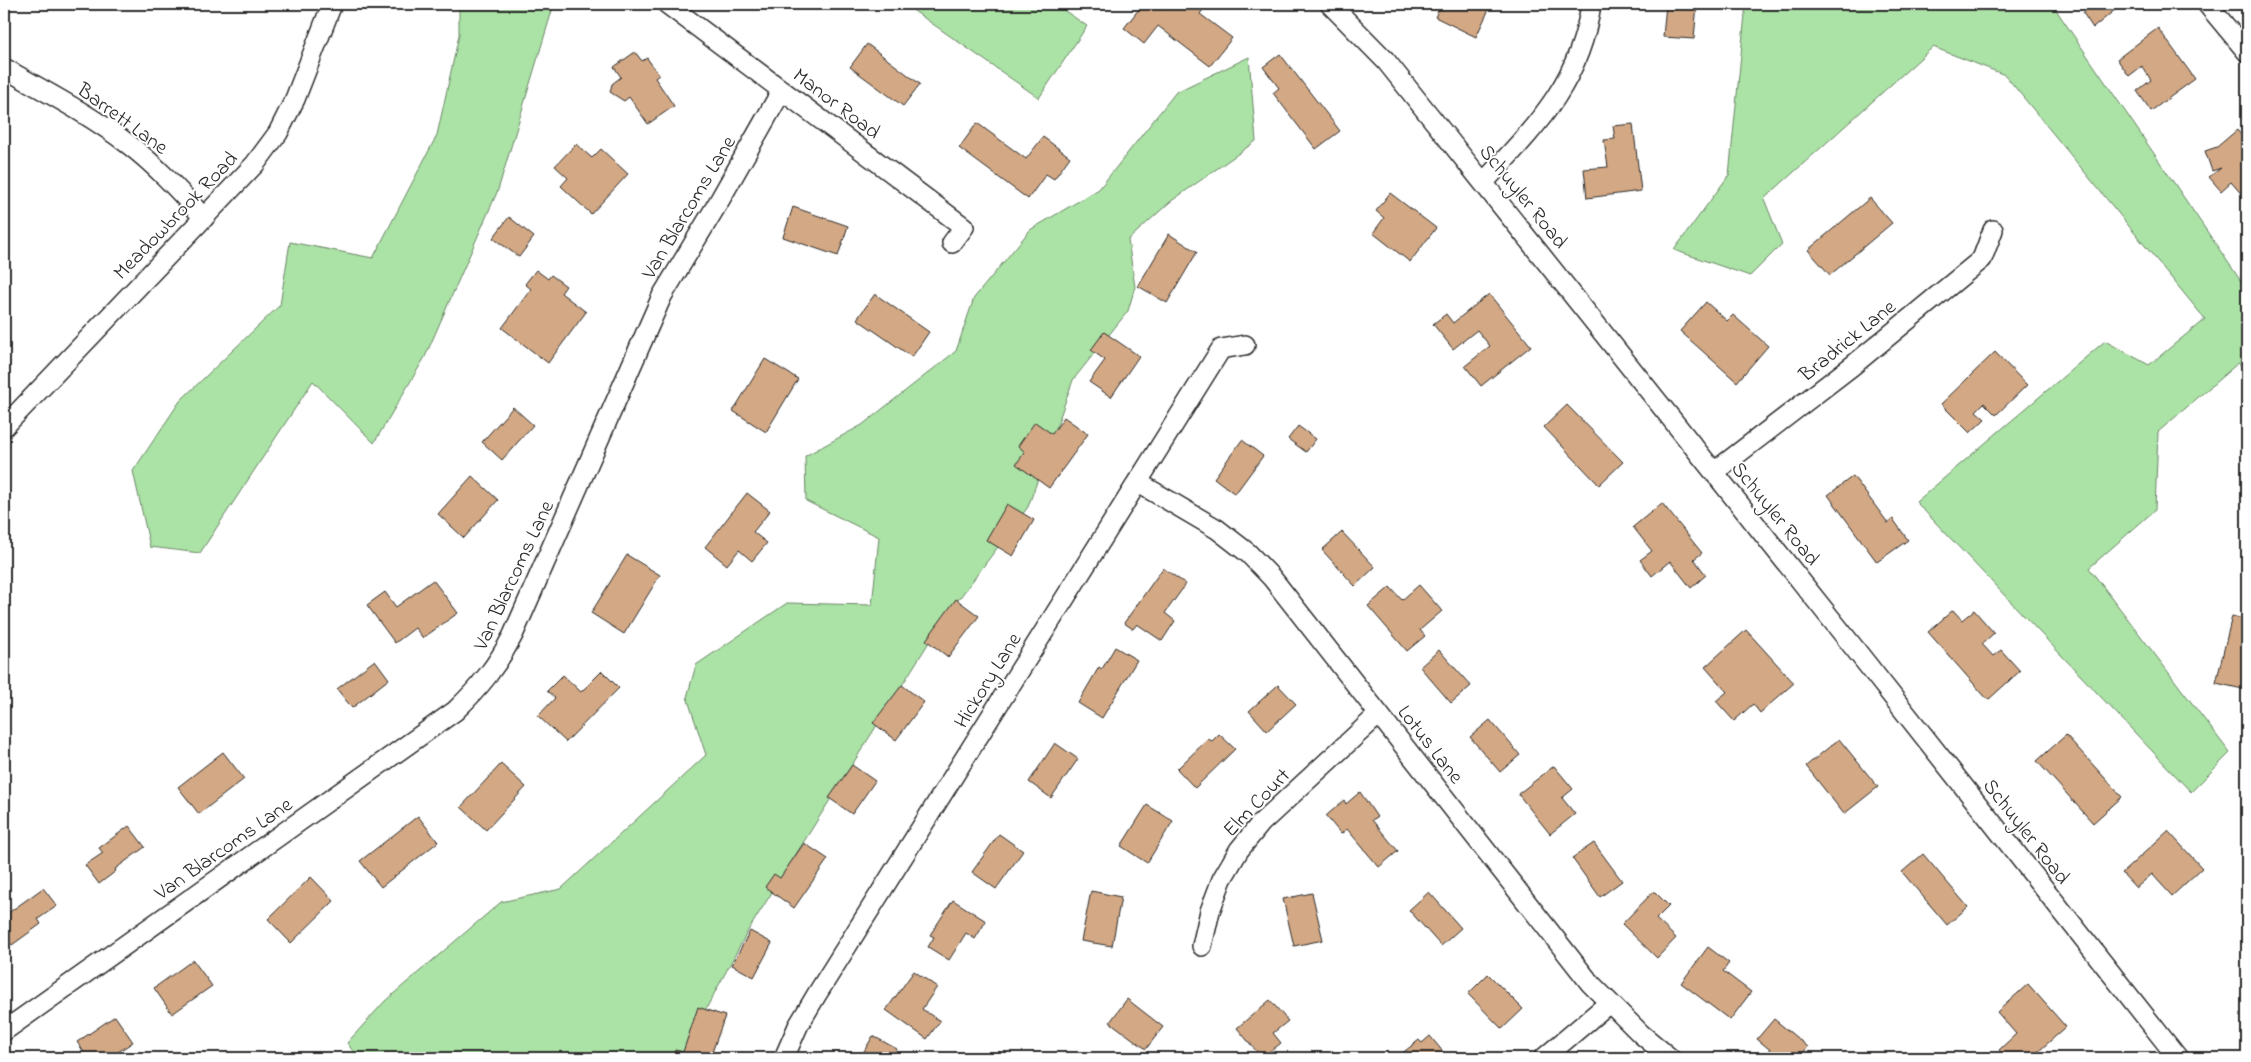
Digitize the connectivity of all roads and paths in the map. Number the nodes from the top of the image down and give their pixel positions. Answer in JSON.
{"nodes":[{"id":1,"x":332,"y":4,"type":"edge"},
{"id":2,"x":667,"y":4,"type":"edge"},
{"id":3,"x":1330,"y":4,"type":"edge"},
{"id":4,"x":1591,"y":4,"type":"edge"},
{"id":5,"x":2207,"y":4,"type":"edge"},
{"id":6,"x":2247,"y":52,"type":"edge"},
{"id":7,"x":4,"y":68,"type":"edge"},
{"id":8,"x":782,"y":90,"type":"junction"},
{"id":9,"x":1484,"y":182,"type":"junction"},
{"id":10,"x":204,"y":218,"type":"junction"},
{"id":11,"x":1993,"y":230,"type":"dead end"},
{"id":12,"x":952,"y":243,"type":"dead end"},
{"id":13,"x":1245,"y":345,"type":"dead end"},
{"id":14,"x":4,"y":427,"type":"edge"},
{"id":15,"x":1714,"y":472,"type":"junction"},
{"id":16,"x":1137,"y":482,"type":"junction"},
{"id":17,"x":1379,"y":714,"type":"junction"},
{"id":18,"x":1202,"y":946,"type":"dead end"},
{"id":19,"x":1609,"y":1003,"type":"junction"},
{"id":20,"x":4,"y":1031,"type":"edge"},
{"id":21,"x":784,"y":1058,"type":"edge"},
{"id":22,"x":1544,"y":1058,"type":"edge"},
{"id":23,"x":1670,"y":1058,"type":"edge"},
{"id":24,"x":2178,"y":1058,"type":"edge"}],
"edges":[{"from":1,"to":10,"type":"street","name":"Meadowbrook Road"},
{"from":2,"to":8,"type":"street","name":"Manor Road"},
{"from":3,"to":9,"type":"street","name":"Schuyler Road"},
{"from":4,"to":9,"type":"street"},
{"from":5,"to":6,"type":"street"},
{"from":7,"to":10,"type":"street","name":"Barrett Lane"},
{"from":8,"to":12,"type":"street","name":"Manor Road"},
{"from":8,"to":20,"type":"street","name":"Van Blarcoms Lane"},
{"from":9,"to":15,"type":"street","name":"Schuyler Road"},
{"from":10,"to":14,"type":"street","name":"Meadowbrook Road"},
{"from":11,"to":15,"type":"street","name":"Bradrick Lane"},
{"from":13,"to":16,"type":"street","name":"Hickory Lane"},
{"from":15,"to":24,"type":"street","name":"Schuyler Road"},
{"from":16,"to":17,"type":"street","name":"Lotus Lane"},
{"from":16,"to":21,"type":"street","name":"Hickory Lane"},
{"from":17,"to":18,"type":"street","name":"Elm Court"},
{"from":17,"to":19,"type":"street","name":"Lotus Lane"},
{"from":19,"to":22,"type":"street"},
{"from":19,"to":23,"type":"street","name":"Lotus Lane"}]}
